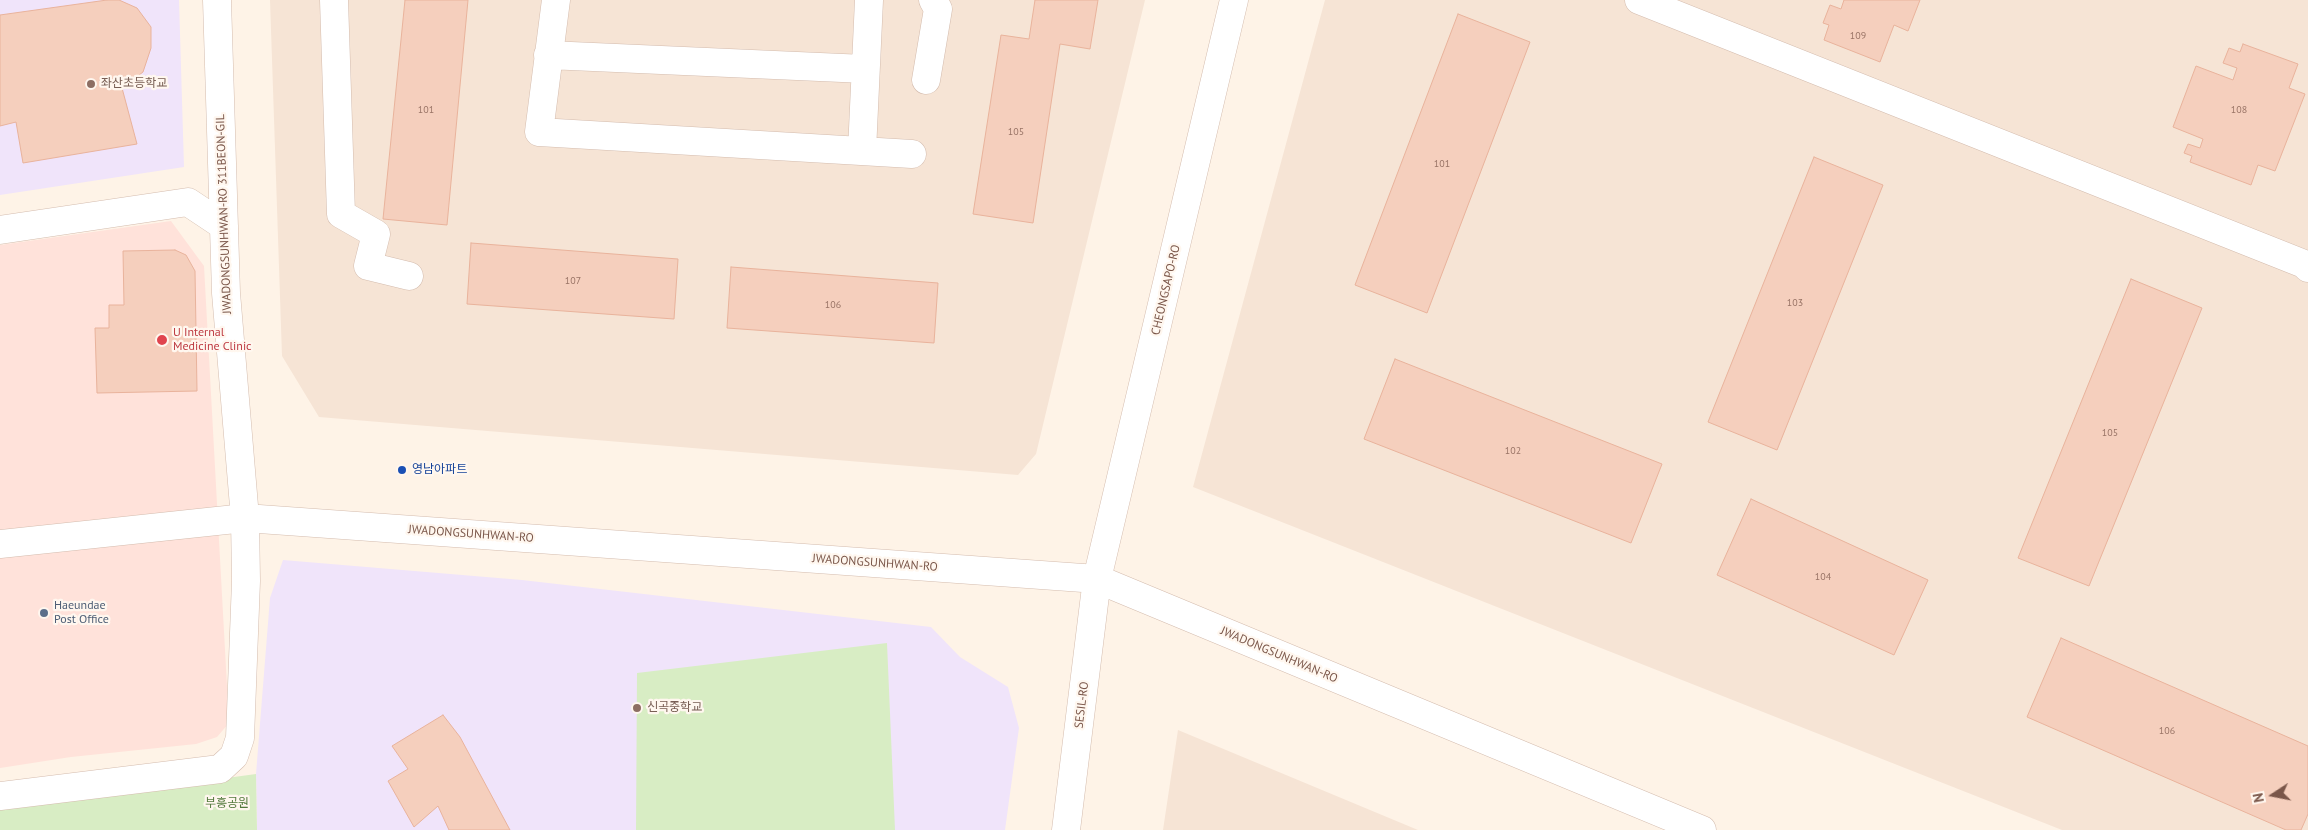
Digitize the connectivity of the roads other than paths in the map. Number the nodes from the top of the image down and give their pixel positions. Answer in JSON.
{"nodes":[{"id":1,"x":217,"y":0,"type":"edge"},
{"id":2,"x":334,"y":0,"type":"edge"},
{"id":3,"x":556,"y":0,"type":"edge"},
{"id":4,"x":868,"y":0,"type":"edge"},
{"id":5,"x":933,"y":0,"type":"edge"},
{"id":6,"x":1234,"y":0,"type":"edge"},
{"id":7,"x":1639,"y":0,"type":"edge"},
{"id":8,"x":548,"y":56,"type":"junction"},
{"id":9,"x":865,"y":69,"type":"junction"},
{"id":10,"x":926,"y":80,"type":"dead end"},
{"id":11,"x":862,"y":151,"type":"junction"},
{"id":12,"x":912,"y":154,"type":"dead end"},
{"id":13,"x":224,"y":226,"type":"junction"},
{"id":14,"x":0,"y":230,"type":"edge"},
{"id":15,"x":2308,"y":268,"type":"edge"},
{"id":16,"x":409,"y":276,"type":"dead end"},
{"id":17,"x":245,"y":518,"type":"junction"},
{"id":18,"x":0,"y":544,"type":"edge"},
{"id":19,"x":1097,"y":580,"type":"junction"},
{"id":20,"x":0,"y":796,"type":"edge"},
{"id":21,"x":1066,"y":830,"type":"edge"},
{"id":22,"x":1702,"y":830,"type":"edge"}],
"edges":[{"from":1,"to":13,"type":"street","name":"JWADONGSUNHWAN-RO 311BEON-GIL"},
{"from":2,"to":16,"type":"street"},
{"from":3,"to":8,"type":"street"},
{"from":4,"to":9,"type":"street"},
{"from":5,"to":10,"type":"street"},
{"from":6,"to":19,"type":"street","name":"CHEONGSAPO-RO"},
{"from":7,"to":15,"type":"street"},
{"from":8,"to":9,"type":"street"},
{"from":8,"to":11,"type":"street"},
{"from":9,"to":11,"type":"street"},
{"from":11,"to":12,"type":"street"},
{"from":13,"to":14,"type":"street"},
{"from":13,"to":17,"type":"street","name":"JWADONGSUNHWAN-RO 311BEON-GIL"},
{"from":17,"to":18,"type":"street","name":"JWADONGSUNHWAN-RO"},
{"from":17,"to":19,"type":"street","name":"JWADONGSUNHWAN-RO"},
{"from":17,"to":20,"type":"street","name":"JWADONGSUNHWAN-RO 311BEON-GIL"},
{"from":19,"to":21,"type":"street","name":"SESIL-RO"},
{"from":19,"to":22,"type":"street","name":"JWADONGSUNHWAN-RO"}]}
